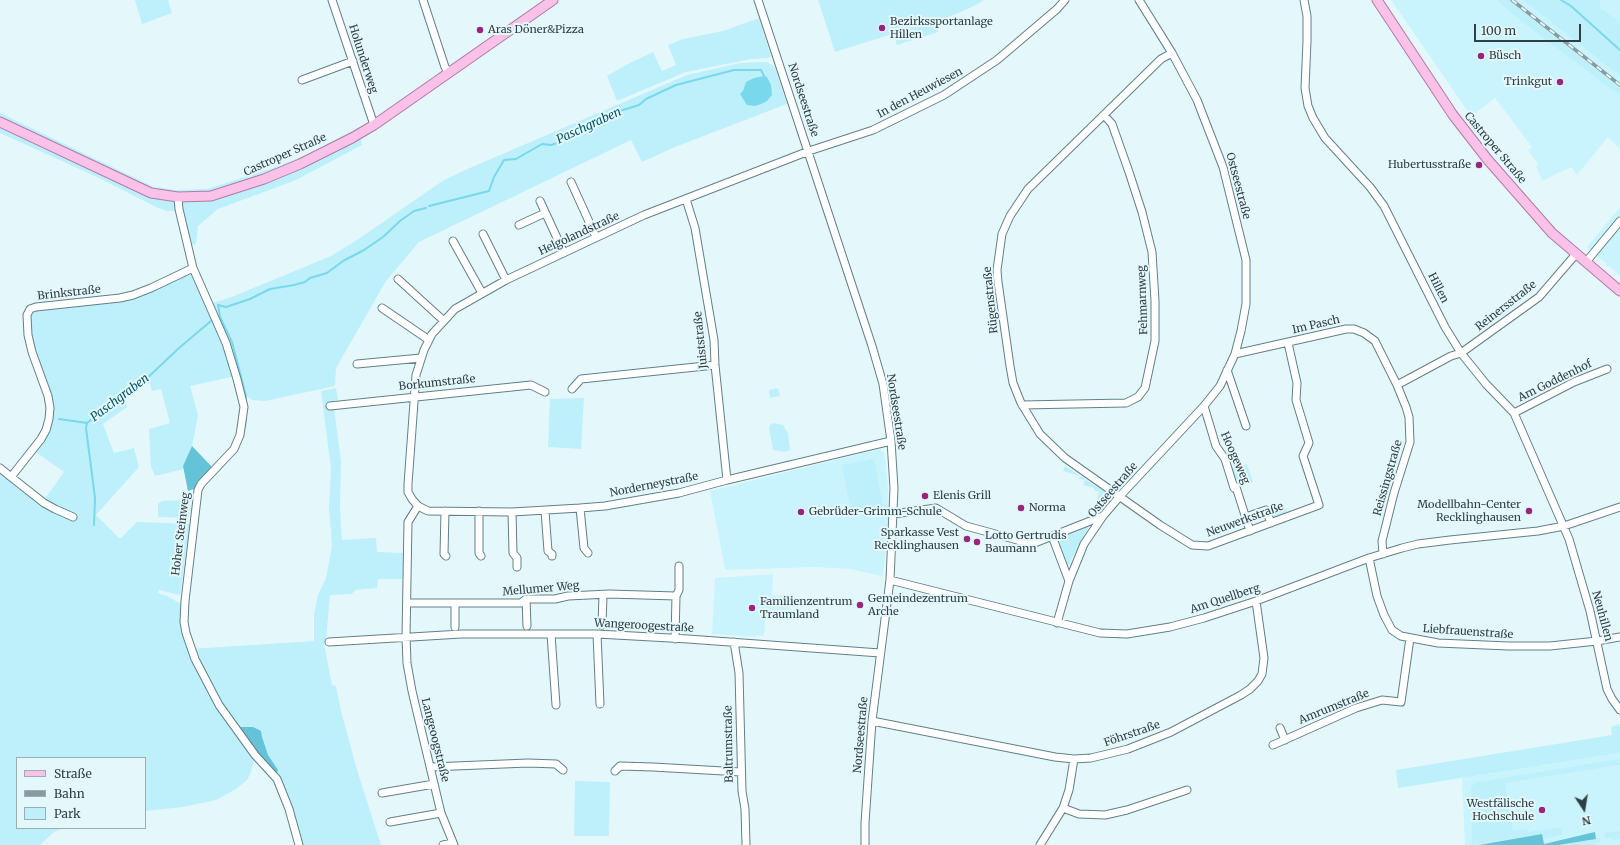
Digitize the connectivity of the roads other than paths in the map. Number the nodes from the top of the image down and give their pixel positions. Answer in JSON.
{"nodes":[{"id":1,"x":332,"y":0,"type":"edge"},
{"id":2,"x":423,"y":0,"type":"edge"},
{"id":3,"x":553,"y":0,"type":"edge"},
{"id":4,"x":758,"y":0,"type":"edge"},
{"id":5,"x":1065,"y":0,"type":"edge"},
{"id":6,"x":1139,"y":0,"type":"edge"},
{"id":7,"x":1304,"y":0,"type":"edge"},
{"id":8,"x":1377,"y":0,"type":"edge"},
{"id":9,"x":1172,"y":53,"type":"junction"},
{"id":10,"x":353,"y":61,"type":"junction"},
{"id":11,"x":449,"y":73,"type":"junction"},
{"id":12,"x":302,"y":80,"type":"dead end"},
{"id":13,"x":1104,"y":115,"type":"junction"},
{"id":14,"x":0,"y":122,"type":"edge"},
{"id":15,"x":374,"y":125,"type":"junction"},
{"id":16,"x":809,"y":151,"type":"junction"},
{"id":17,"x":571,"y":182,"type":"dead end"},
{"id":18,"x":178,"y":198,"type":"junction"},
{"id":19,"x":686,"y":199,"type":"junction"},
{"id":20,"x":540,"y":201,"type":"dead end"},
{"id":21,"x":545,"y":213,"type":"junction"},
{"id":22,"x":1620,"y":220,"type":"edge"},
{"id":23,"x":519,"y":225,"type":"dead end"},
{"id":24,"x":483,"y":234,"type":"dead end"},
{"id":25,"x":596,"y":237,"type":"junction"},
{"id":26,"x":453,"y":241,"type":"dead end"},
{"id":27,"x":564,"y":252,"type":"junction"},
{"id":28,"x":1576,"y":254,"type":"junction"},
{"id":29,"x":1586,"y":262,"type":"junction"},
{"id":30,"x":193,"y":268,"type":"junction"},
{"id":31,"x":398,"y":279,"type":"dead end"},
{"id":32,"x":506,"y":280,"type":"junction"},
{"id":33,"x":1620,"y":291,"type":"edge"},
{"id":34,"x":482,"y":293,"type":"junction"},
{"id":35,"x":382,"y":308,"type":"dead end"},
{"id":36,"x":444,"y":321,"type":"junction"},
{"id":37,"x":429,"y":340,"type":"junction"},
{"id":38,"x":1288,"y":343,"type":"junction"},
{"id":39,"x":1461,"y":353,"type":"junction"},
{"id":40,"x":1235,"y":354,"type":"junction"},
{"id":41,"x":421,"y":358,"type":"junction"},
{"id":42,"x":357,"y":364,"type":"dead end"},
{"id":43,"x":715,"y":366,"type":"junction"},
{"id":44,"x":1607,"y":369,"type":"dead end"},
{"id":45,"x":1228,"y":370,"type":"junction"},
{"id":46,"x":1397,"y":386,"type":"junction"},
{"id":47,"x":572,"y":389,"type":"dead end"},
{"id":48,"x":545,"y":392,"type":"dead end"},
{"id":49,"x":414,"y":396,"type":"junction"},
{"id":50,"x":1022,"y":405,"type":"junction"},
{"id":51,"x":330,"y":406,"type":"dead end"},
{"id":52,"x":1204,"y":406,"type":"junction"},
{"id":53,"x":1514,"y":413,"type":"junction"},
{"id":54,"x":1246,"y":426,"type":"dead end"},
{"id":55,"x":891,"y":441,"type":"junction"},
{"id":56,"x":0,"y":468,"type":"edge"},
{"id":57,"x":11,"y":477,"type":"junction"},
{"id":58,"x":727,"y":480,"type":"junction"},
{"id":59,"x":1120,"y":496,"type":"junction"},
{"id":60,"x":418,"y":506,"type":"junction"},
{"id":61,"x":1620,"y":507,"type":"edge"},
{"id":62,"x":580,"y":508,"type":"junction"},
{"id":63,"x":445,"y":511,"type":"junction"},
{"id":64,"x":545,"y":511,"type":"junction"},
{"id":65,"x":479,"y":512,"type":"junction"},
{"id":66,"x":512,"y":512,"type":"junction"},
{"id":67,"x":893,"y":514,"type":"junction"},
{"id":68,"x":1103,"y":516,"type":"junction"},
{"id":69,"x":73,"y":517,"type":"dead end"},
{"id":70,"x":1246,"y":517,"type":"junction"},
{"id":71,"x":1271,"y":523,"type":"junction"},
{"id":72,"x":1564,"y":526,"type":"junction"},
{"id":73,"x":1250,"y":531,"type":"junction"},
{"id":74,"x":1052,"y":536,"type":"junction"},
{"id":75,"x":588,"y":553,"type":"dead end"},
{"id":76,"x":1383,"y":554,"type":"junction"},
{"id":77,"x":446,"y":556,"type":"dead end"},
{"id":78,"x":481,"y":556,"type":"dead end"},
{"id":79,"x":552,"y":556,"type":"dead end"},
{"id":80,"x":1369,"y":558,"type":"junction"},
{"id":81,"x":679,"y":566,"type":"dead end"},
{"id":82,"x":517,"y":567,"type":"dead end"},
{"id":83,"x":890,"y":580,"type":"junction"},
{"id":84,"x":1069,"y":581,"type":"junction"},
{"id":85,"x":603,"y":595,"type":"junction"},
{"id":86,"x":676,"y":596,"type":"junction"},
{"id":87,"x":526,"y":599,"type":"junction"},
{"id":88,"x":1256,"y":601,"type":"junction"},
{"id":89,"x":455,"y":603,"type":"junction"},
{"id":90,"x":407,"y":604,"type":"junction"},
{"id":91,"x":1057,"y":623,"type":"junction"},
{"id":92,"x":602,"y":625,"type":"dead end"},
{"id":93,"x":527,"y":626,"type":"dead end"},
{"id":94,"x":455,"y":627,"type":"dead end"},
{"id":95,"x":551,"y":634,"type":"junction"},
{"id":96,"x":597,"y":634,"type":"junction"},
{"id":97,"x":406,"y":637,"type":"junction"},
{"id":98,"x":1620,"y":637,"type":"edge"},
{"id":99,"x":675,"y":638,"type":"junction"},
{"id":100,"x":1410,"y":638,"type":"junction"},
{"id":101,"x":1598,"y":641,"type":"junction"},
{"id":102,"x":329,"y":642,"type":"dead end"},
{"id":103,"x":734,"y":642,"type":"junction"},
{"id":104,"x":880,"y":654,"type":"junction"},
{"id":105,"x":600,"y":704,"type":"dead end"},
{"id":106,"x":556,"y":705,"type":"dead end"},
{"id":107,"x":1620,"y":710,"type":"edge"},
{"id":108,"x":872,"y":721,"type":"junction"},
{"id":109,"x":1280,"y":728,"type":"dead end"},
{"id":110,"x":1285,"y":740,"type":"junction"},
{"id":111,"x":1274,"y":745,"type":"dead end"},
{"id":112,"x":1074,"y":759,"type":"junction"},
{"id":113,"x":431,"y":767,"type":"junction"},
{"id":114,"x":563,"y":770,"type":"dead end"},
{"id":115,"x":615,"y":771,"type":"dead end"},
{"id":116,"x":741,"y":772,"type":"junction"},
{"id":117,"x":434,"y":784,"type":"junction"},
{"id":118,"x":1187,"y":790,"type":"dead end"},
{"id":119,"x":382,"y":793,"type":"dead end"},
{"id":120,"x":1063,"y":808,"type":"junction"},
{"id":121,"x":441,"y":813,"type":"junction"},
{"id":122,"x":390,"y":822,"type":"dead end"},
{"id":123,"x":454,"y":844,"type":"edge"},
{"id":124,"x":299,"y":845,"type":"edge"},
{"id":125,"x":443,"y":845,"type":"edge"},
{"id":126,"x":746,"y":845,"type":"edge"},
{"id":127,"x":865,"y":845,"type":"edge"},
{"id":128,"x":1040,"y":845,"type":"edge"}],
"edges":[{"from":1,"to":10,"type":"street","name":"Holunderweg"},
{"from":2,"to":11,"type":"street"},
{"from":3,"to":11,"type":"main road","name":"Castroper Straße"},
{"from":4,"to":16,"type":"street","name":"Nordseestraße"},
{"from":5,"to":16,"type":"street","name":"In den Heuwiesen"},
{"from":6,"to":9,"type":"street","name":"Ostseestraße"},
{"from":7,"to":39,"type":"street","name":"Hillen"},
{"from":8,"to":28,"type":"main road","name":"Castroper Straße"},
{"from":9,"to":13,"type":"street","name":"Rügenstraße"},
{"from":9,"to":40,"type":"street","name":"Ostseestraße"},
{"from":10,"to":12,"type":"street"},
{"from":10,"to":15,"type":"street","name":"Holunderweg"},
{"from":11,"to":15,"type":"main road","name":"Castroper Straße"},
{"from":13,"to":50,"type":"street","name":"Rügenstraße"},
{"from":13,"to":50,"type":"street","name":"Fehmarnweg"},
{"from":14,"to":18,"type":"main road","name":"Castroper Straße"},
{"from":15,"to":18,"type":"main road","name":"Castroper Straße"},
{"from":16,"to":19,"type":"street","name":"Helgolandstraße"},
{"from":16,"to":55,"type":"street","name":"Nordseestraße"},
{"from":17,"to":25,"type":"street"},
{"from":18,"to":30,"type":"street","name":"Hoher Steinweg"},
{"from":19,"to":25,"type":"street","name":"Helgolandstraße"},
{"from":19,"to":43,"type":"street","name":"Juiststraße"},
{"from":20,"to":21,"type":"street"},
{"from":21,"to":23,"type":"street"},
{"from":21,"to":27,"type":"street"},
{"from":22,"to":29,"type":"street"},
{"from":24,"to":32,"type":"street"},
{"from":25,"to":27,"type":"street","name":"Helgolandstraße"},
{"from":26,"to":34,"type":"street"},
{"from":27,"to":32,"type":"street","name":"Helgolandstraße"},
{"from":28,"to":29,"type":"main road","name":"Castroper Straße"},
{"from":28,"to":39,"type":"street","name":"Reinersstraße"},
{"from":29,"to":33,"type":"main road","name":"Castroper Straße"},
{"from":30,"to":57,"type":"street","name":"Brinkstraße"},
{"from":30,"to":124,"type":"street","name":"Hoher Steinweg"},
{"from":31,"to":36,"type":"street"},
{"from":32,"to":34,"type":"street","name":"Helgolandstraße"},
{"from":34,"to":36,"type":"street","name":"Helgolandstraße"},
{"from":35,"to":37,"type":"street"},
{"from":36,"to":37,"type":"street","name":"Helgolandstraße"},
{"from":37,"to":41,"type":"street","name":"Helgolandstraße"},
{"from":38,"to":40,"type":"street","name":"Im Pasch"},
{"from":38,"to":46,"type":"street","name":"Im Pasch"},
{"from":38,"to":71,"type":"street","name":"Neuwerkstraße"},
{"from":39,"to":46,"type":"street"},
{"from":39,"to":53,"type":"street","name":"Hillen"},
{"from":40,"to":45,"type":"street","name":"Ostseestraße"},
{"from":41,"to":42,"type":"street"},
{"from":41,"to":49,"type":"street","name":"Helgolandstraße"},
{"from":43,"to":47,"type":"street"},
{"from":43,"to":58,"type":"street","name":"Juiststraße"},
{"from":44,"to":53,"type":"street","name":"Am Goddenhof"},
{"from":45,"to":52,"type":"street","name":"Ostseestraße"},
{"from":45,"to":54,"type":"street"},
{"from":46,"to":76,"type":"street","name":"Reissingstraße"},
{"from":48,"to":49,"type":"street","name":"Borkumstraße"},
{"from":49,"to":51,"type":"street","name":"Borkumstraße"},
{"from":49,"to":60,"type":"street"},
{"from":50,"to":59,"type":"street","name":"Rügenstraße"},
{"from":52,"to":59,"type":"street","name":"Ostseestraße"},
{"from":52,"to":70,"type":"street","name":"Hoogeweg"},
{"from":53,"to":72,"type":"street","name":"Hillen"},
{"from":55,"to":58,"type":"street","name":"Norderneystraße"},
{"from":55,"to":67,"type":"street","name":"Nordseestraße"},
{"from":56,"to":57,"type":"street"},
{"from":57,"to":69,"type":"street"},
{"from":58,"to":62,"type":"street","name":"Norderneystraße"},
{"from":59,"to":68,"type":"street","name":"Ostseestraße"},
{"from":59,"to":73,"type":"street","name":"Neuwerkstraße"},
{"from":60,"to":63,"type":"street","name":"Norderneystraße"},
{"from":60,"to":90,"type":"street"},
{"from":61,"to":72,"type":"street"},
{"from":62,"to":64,"type":"street","name":"Norderneystraße"},
{"from":62,"to":75,"type":"street"},
{"from":63,"to":65,"type":"street","name":"Norderneystraße"},
{"from":63,"to":77,"type":"street"},
{"from":64,"to":66,"type":"street","name":"Norderneystraße"},
{"from":64,"to":79,"type":"street"},
{"from":65,"to":66,"type":"street","name":"Norderneystraße"},
{"from":65,"to":78,"type":"street"},
{"from":66,"to":82,"type":"street"},
{"from":67,"to":74,"type":"street"},
{"from":67,"to":83,"type":"street","name":"Nordseestraße"},
{"from":68,"to":74,"type":"street"},
{"from":68,"to":84,"type":"street","name":"Ostseestraße"},
{"from":70,"to":71,"type":"street"},
{"from":70,"to":73,"type":"street","name":"Hoogeweg"},
{"from":71,"to":73,"type":"street","name":"Neuwerkstraße"},
{"from":72,"to":76,"type":"street","name":"Am Quellberg"},
{"from":72,"to":101,"type":"street","name":"Neuhillen"},
{"from":74,"to":84,"type":"street"},
{"from":76,"to":80,"type":"street","name":"Am Quellberg"},
{"from":80,"to":88,"type":"street","name":"Am Quellberg"},
{"from":80,"to":100,"type":"street","name":"Liebfrauenstraße"},
{"from":81,"to":86,"type":"street"},
{"from":83,"to":91,"type":"street","name":"Am Quellberg"},
{"from":83,"to":104,"type":"street","name":"Nordseestraße"},
{"from":84,"to":91,"type":"street","name":"Ostseestraße"},
{"from":85,"to":86,"type":"street","name":"Mellumer Weg"},
{"from":85,"to":87,"type":"street","name":"Mellumer Weg"},
{"from":85,"to":92,"type":"street"},
{"from":86,"to":99,"type":"street"},
{"from":87,"to":89,"type":"street","name":"Mellumer Weg"},
{"from":87,"to":93,"type":"street"},
{"from":88,"to":91,"type":"street","name":"Am Quellberg"},
{"from":88,"to":112,"type":"street","name":"Föhrstraße"},
{"from":89,"to":90,"type":"street","name":"Mellumer Weg"},
{"from":89,"to":94,"type":"street"},
{"from":90,"to":97,"type":"street"},
{"from":95,"to":96,"type":"street","name":"Wangeroogestraße"},
{"from":95,"to":97,"type":"street","name":"Wangeroogestraße"},
{"from":95,"to":106,"type":"street"},
{"from":96,"to":99,"type":"street","name":"Wangeroogestraße"},
{"from":96,"to":105,"type":"street"},
{"from":97,"to":102,"type":"street","name":"Wangeroogestraße"},
{"from":97,"to":113,"type":"street","name":"Langeoogstraße"},
{"from":98,"to":101,"type":"street","name":"Liebfrauenstraße"},
{"from":99,"to":103,"type":"street","name":"Wangeroogestraße"},
{"from":100,"to":101,"type":"street","name":"Liebfrauenstraße"},
{"from":100,"to":110,"type":"street","name":"Amrumstraße"},
{"from":101,"to":107,"type":"street","name":"Neuhillen"},
{"from":103,"to":104,"type":"street","name":"Wangeroogestraße"},
{"from":103,"to":116,"type":"street","name":"Baltrumstraße"},
{"from":104,"to":108,"type":"street","name":"Nordseestraße"},
{"from":108,"to":112,"type":"street","name":"Föhrstraße"},
{"from":108,"to":127,"type":"street","name":"Nordseestraße"},
{"from":109,"to":110,"type":"street"},
{"from":110,"to":111,"type":"street","name":"Amrumstraße"},
{"from":112,"to":120,"type":"street"},
{"from":113,"to":114,"type":"street"},
{"from":113,"to":117,"type":"street","name":"Langeoogstraße"},
{"from":115,"to":116,"type":"street"},
{"from":116,"to":126,"type":"street","name":"Baltrumstraße"},
{"from":117,"to":119,"type":"street"},
{"from":117,"to":121,"type":"street","name":"Langeoogstraße"},
{"from":118,"to":120,"type":"street"},
{"from":120,"to":128,"type":"street"},
{"from":121,"to":122,"type":"street"},
{"from":121,"to":123,"type":"street","name":"Langeoogstraße"},
{"from":123,"to":125,"type":"street"}]}
